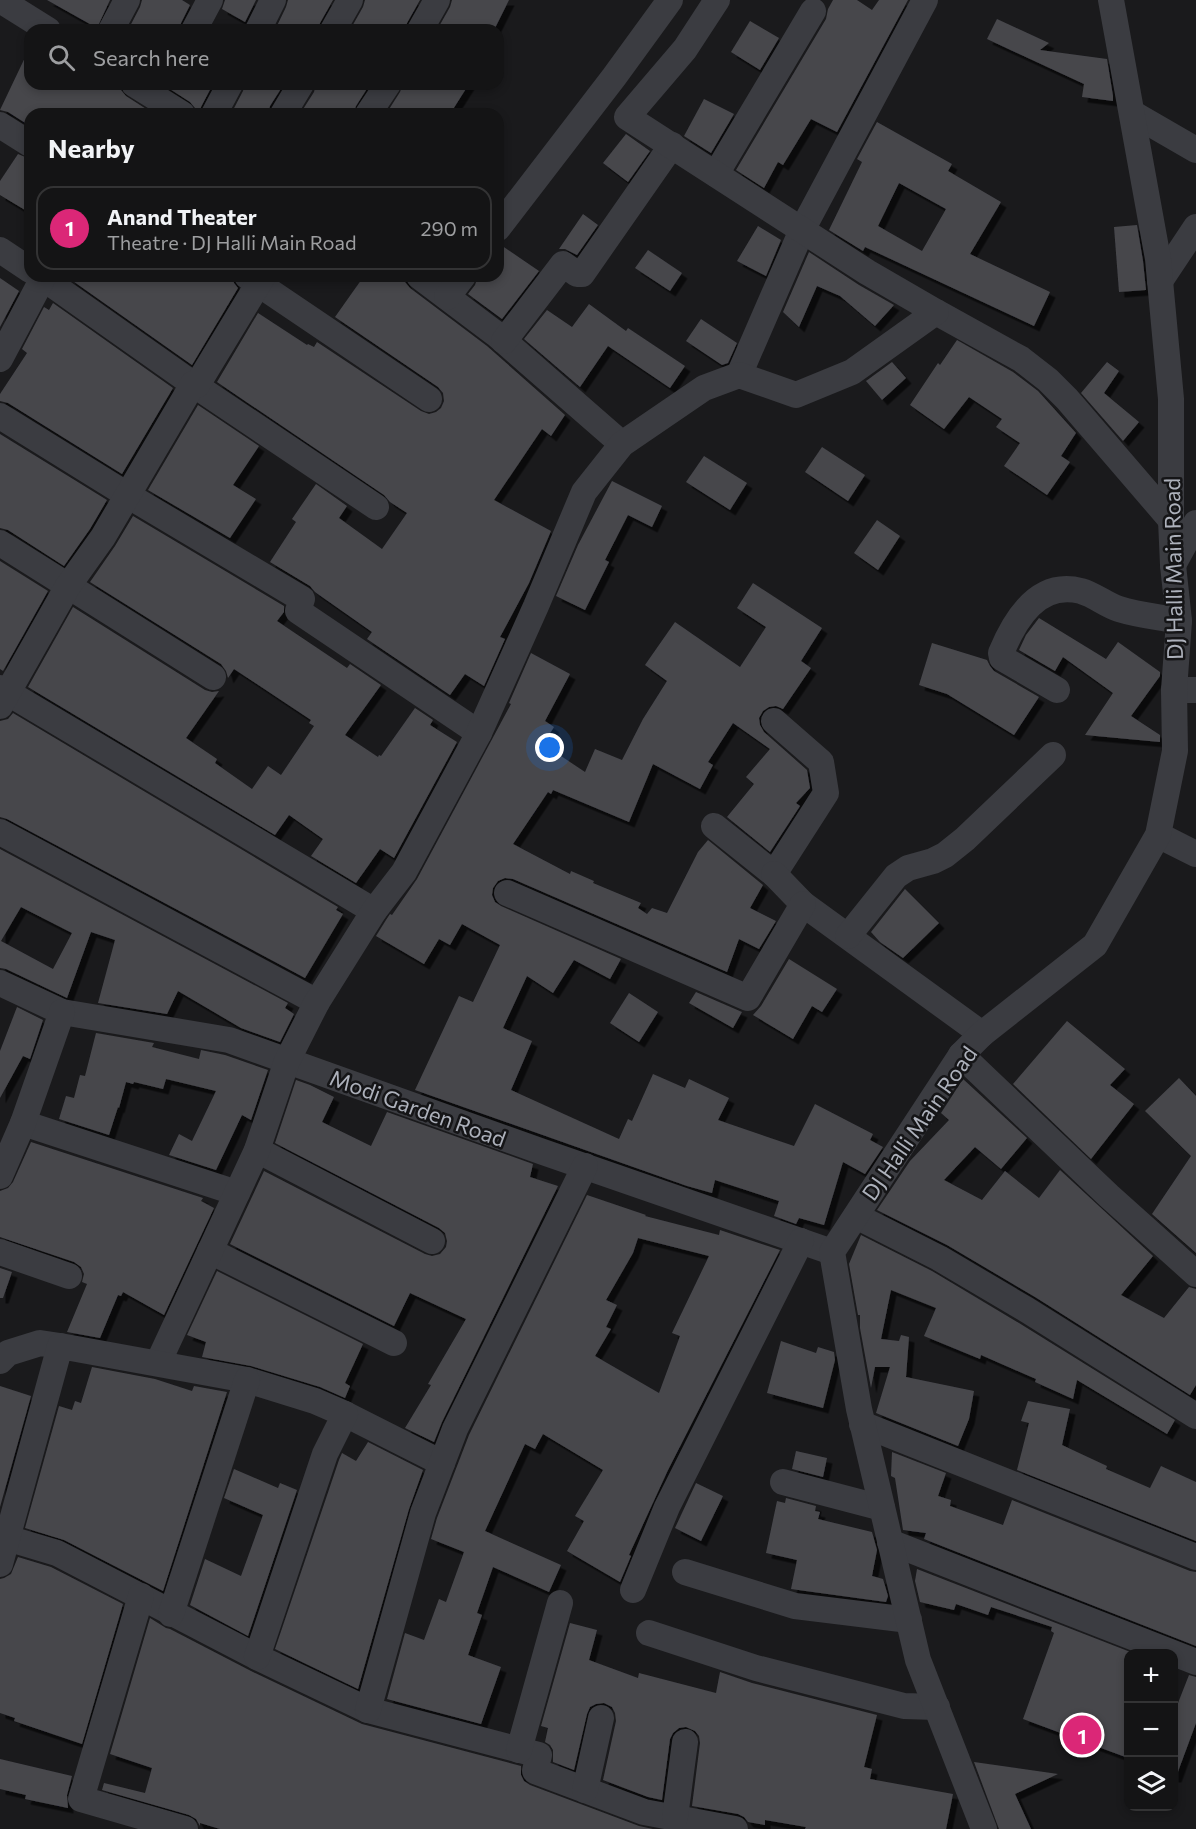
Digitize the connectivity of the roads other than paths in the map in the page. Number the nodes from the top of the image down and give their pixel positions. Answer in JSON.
{"nodes":[{"id":1,"x":0,"y":0,"type":"edge"},
{"id":2,"x":127,"y":0,"type":"edge"},
{"id":3,"x":210,"y":0,"type":"edge"},
{"id":4,"x":273,"y":0,"type":"edge"},
{"id":5,"x":350,"y":0,"type":"edge"},
{"id":6,"x":437,"y":0,"type":"edge"},
{"id":7,"x":670,"y":0,"type":"edge"},
{"id":8,"x":717,"y":0,"type":"edge"},
{"id":9,"x":925,"y":0,"type":"edge"},
{"id":10,"x":1111,"y":0,"type":"edge"},
{"id":11,"x":29,"y":8,"type":"edge"},
{"id":12,"x":813,"y":12,"type":"dead end"},
{"id":13,"x":43,"y":24,"type":"edge"},
{"id":14,"x":114,"y":24,"type":"edge"},
{"id":15,"x":197,"y":24,"type":"edge"},
{"id":16,"x":261,"y":24,"type":"edge"},
{"id":17,"x":336,"y":24,"type":"edge"},
{"id":18,"x":423,"y":24,"type":"edge"},
{"id":19,"x":143,"y":90,"type":"edge"},
{"id":20,"x":227,"y":90,"type":"edge"},
{"id":21,"x":297,"y":90,"type":"edge"},
{"id":22,"x":384,"y":90,"type":"edge"},
{"id":23,"x":157,"y":99,"type":"edge"},
{"id":24,"x":172,"y":108,"type":"edge"},
{"id":25,"x":217,"y":108,"type":"edge"},
{"id":26,"x":287,"y":108,"type":"edge"},
{"id":27,"x":372,"y":108,"type":"edge"},
{"id":28,"x":1132,"y":113,"type":"junction"},
{"id":29,"x":0,"y":125,"type":"edge"},
{"id":30,"x":24,"y":140,"type":"edge"},
{"id":31,"x":672,"y":145,"type":"junction"},
{"id":32,"x":1196,"y":150,"type":"edge"},
{"id":33,"x":716,"y":174,"type":"junction"},
{"id":34,"x":504,"y":220,"type":"edge"},
{"id":35,"x":1196,"y":227,"type":"edge"},
{"id":36,"x":802,"y":230,"type":"junction"},
{"id":37,"x":0,"y":250,"type":"edge"},
{"id":38,"x":24,"y":265,"type":"edge"},
{"id":39,"x":1160,"y":281,"type":"junction"},
{"id":40,"x":36,"y":282,"type":"edge"},
{"id":41,"x":49,"y":282,"type":"edge"},
{"id":42,"x":254,"y":282,"type":"edge"},
{"id":43,"x":262,"y":282,"type":"edge"},
{"id":44,"x":428,"y":282,"type":"edge"},
{"id":45,"x":458,"y":282,"type":"edge"},
{"id":46,"x":447,"y":297,"type":"junction"},
{"id":47,"x":936,"y":312,"type":"junction"},
{"id":48,"x":504,"y":341,"type":"junction"},
{"id":49,"x":0,"y":359,"type":"edge"},
{"id":50,"x":739,"y":375,"type":"junction"},
{"id":51,"x":193,"y":384,"type":"junction"},
{"id":52,"x":429,"y":399,"type":"dead end"},
{"id":53,"x":0,"y":416,"type":"edge"},
{"id":54,"x":622,"y":444,"type":"junction"},
{"id":55,"x":129,"y":496,"type":"junction"},
{"id":56,"x":376,"y":507,"type":"dead end"},
{"id":57,"x":1184,"y":521,"type":"edge"},
{"id":58,"x":0,"y":543,"type":"edge"},
{"id":59,"x":68,"y":586,"type":"junction"},
{"id":60,"x":1179,"y":621,"type":"junction"},
{"id":61,"x":213,"y":677,"type":"dead end"},
{"id":62,"x":1057,"y":690,"type":"dead end"},
{"id":63,"x":1185,"y":690,"type":"edge"},
{"id":64,"x":3,"y":696,"type":"edge"},
{"id":65,"x":774,"y":721,"type":"dead end"},
{"id":66,"x":479,"y":733,"type":"junction"},
{"id":67,"x":1053,"y":755,"type":"dead end"},
{"id":68,"x":714,"y":826,"type":"dead end"},
{"id":69,"x":0,"y":832,"type":"edge"},
{"id":70,"x":1158,"y":835,"type":"junction"},
{"id":71,"x":1196,"y":854,"type":"edge"},
{"id":72,"x":774,"y":874,"type":"junction"},
{"id":73,"x":507,"y":893,"type":"dead end"},
{"id":74,"x":803,"y":904,"type":"junction"},
{"id":75,"x":374,"y":911,"type":"junction"},
{"id":76,"x":848,"y":936,"type":"junction"},
{"id":77,"x":0,"y":983,"type":"edge"},
{"id":78,"x":318,"y":1002,"type":"junction"},
{"id":79,"x":62,"y":1012,"type":"junction"},
{"id":80,"x":982,"y":1034,"type":"junction"},
{"id":81,"x":961,"y":1055,"type":"junction"},
{"id":82,"x":287,"y":1061,"type":"junction"},
{"id":83,"x":22,"y":1123,"type":"junction"},
{"id":84,"x":257,"y":1150,"type":"junction"},
{"id":85,"x":585,"y":1166,"type":"junction"},
{"id":86,"x":0,"y":1176,"type":"edge"},
{"id":87,"x":237,"y":1193,"type":"junction"},
{"id":88,"x":856,"y":1216,"type":"junction"},
{"id":89,"x":432,"y":1241,"type":"dead end"},
{"id":90,"x":801,"y":1241,"type":"junction"},
{"id":91,"x":210,"y":1251,"type":"junction"},
{"id":92,"x":0,"y":1252,"type":"edge"},
{"id":93,"x":832,"y":1252,"type":"junction"},
{"id":94,"x":1196,"y":1274,"type":"edge"},
{"id":95,"x":69,"y":1276,"type":"dead end"},
{"id":96,"x":394,"y":1342,"type":"dead end"},
{"id":97,"x":60,"y":1346,"type":"junction"},
{"id":98,"x":0,"y":1361,"type":"edge"},
{"id":99,"x":158,"y":1363,"type":"junction"},
{"id":100,"x":247,"y":1380,"type":"junction"},
{"id":101,"x":345,"y":1414,"type":"junction"},
{"id":102,"x":1196,"y":1416,"type":"edge"},
{"id":103,"x":862,"y":1424,"type":"junction"},
{"id":104,"x":442,"y":1463,"type":"junction"},
{"id":105,"x":783,"y":1482,"type":"dead end"},
{"id":106,"x":882,"y":1508,"type":"junction"},
{"id":107,"x":4,"y":1537,"type":"edge"},
{"id":108,"x":890,"y":1542,"type":"junction"},
{"id":109,"x":1196,"y":1557,"type":"edge"},
{"id":110,"x":0,"y":1564,"type":"edge"},
{"id":111,"x":685,"y":1572,"type":"dead end"},
{"id":112,"x":633,"y":1590,"type":"dead end"},
{"id":113,"x":141,"y":1596,"type":"junction"},
{"id":114,"x":560,"y":1603,"type":"dead end"},
{"id":115,"x":171,"y":1614,"type":"junction"},
{"id":116,"x":909,"y":1620,"type":"junction"},
{"id":117,"x":649,"y":1633,"type":"dead end"},
{"id":118,"x":257,"y":1657,"type":"junction"},
{"id":119,"x":1196,"y":1662,"type":"edge"},
{"id":120,"x":937,"y":1707,"type":"junction"},
{"id":121,"x":368,"y":1710,"type":"junction"},
{"id":122,"x":601,"y":1718,"type":"dead end"},
{"id":123,"x":685,"y":1742,"type":"dead end"},
{"id":124,"x":519,"y":1750,"type":"junction"},
{"id":125,"x":585,"y":1790,"type":"junction"},
{"id":126,"x":675,"y":1817,"type":"junction"},
{"id":127,"x":185,"y":1829,"type":"edge"},
{"id":128,"x":735,"y":1829,"type":"edge"},
{"id":129,"x":984,"y":1829,"type":"edge"}],
"edges":[{"from":1,"to":11,"type":"street"},
{"from":2,"to":14,"type":"street"},
{"from":3,"to":15,"type":"street"},
{"from":4,"to":16,"type":"street"},
{"from":5,"to":17,"type":"street"},
{"from":6,"to":18,"type":"street"},
{"from":7,"to":34,"type":"street"},
{"from":8,"to":31,"type":"street"},
{"from":9,"to":36,"type":"street"},
{"from":10,"to":28,"type":"street","name":"DJ Halli Main Road"},
{"from":11,"to":13,"type":"street"},
{"from":12,"to":33,"type":"street"},
{"from":19,"to":23,"type":"street"},
{"from":20,"to":25,"type":"street"},
{"from":21,"to":26,"type":"street"},
{"from":22,"to":27,"type":"street"},
{"from":23,"to":24,"type":"street"},
{"from":28,"to":32,"type":"street"},
{"from":28,"to":39,"type":"street","name":"DJ Halli Main Road"},
{"from":29,"to":30,"type":"street"},
{"from":31,"to":33,"type":"street"},
{"from":31,"to":48,"type":"street"},
{"from":33,"to":36,"type":"street"},
{"from":35,"to":39,"type":"street"},
{"from":36,"to":47,"type":"street"},
{"from":36,"to":50,"type":"street"},
{"from":37,"to":38,"type":"street"},
{"from":39,"to":57,"type":"street","name":"DJ Halli Main Road"},
{"from":40,"to":49,"type":"street"},
{"from":41,"to":51,"type":"street"},
{"from":42,"to":51,"type":"street"},
{"from":43,"to":52,"type":"street"},
{"from":44,"to":46,"type":"street"},
{"from":45,"to":46,"type":"street"},
{"from":46,"to":48,"type":"street"},
{"from":47,"to":50,"type":"street"},
{"from":47,"to":57,"type":"street"},
{"from":48,"to":54,"type":"street"},
{"from":50,"to":54,"type":"street"},
{"from":51,"to":55,"type":"street"},
{"from":51,"to":56,"type":"street"},
{"from":53,"to":55,"type":"street"},
{"from":54,"to":66,"type":"street"},
{"from":55,"to":59,"type":"street"},
{"from":55,"to":66,"type":"street"},
{"from":57,"to":60,"type":"street","name":"DJ Halli Main Road"},
{"from":58,"to":59,"type":"street"},
{"from":59,"to":61,"type":"street"},
{"from":59,"to":64,"type":"street"},
{"from":60,"to":62,"type":"street"},
{"from":60,"to":63,"type":"street","name":"DJ Halli Main Road"},
{"from":63,"to":70,"type":"street","name":"DJ Halli Main Road"},
{"from":64,"to":75,"type":"street"},
{"from":65,"to":72,"type":"street"},
{"from":66,"to":75,"type":"street"},
{"from":67,"to":76,"type":"street"},
{"from":68,"to":72,"type":"street"},
{"from":69,"to":78,"type":"street"},
{"from":70,"to":71,"type":"street"},
{"from":70,"to":80,"type":"street","name":"DJ Halli Main Road"},
{"from":72,"to":74,"type":"street"},
{"from":73,"to":74,"type":"street"},
{"from":74,"to":76,"type":"street"},
{"from":75,"to":78,"type":"street"},
{"from":76,"to":80,"type":"street"},
{"from":77,"to":79,"type":"street","name":"Modi Garden Road"},
{"from":78,"to":82,"type":"street"},
{"from":79,"to":82,"type":"street","name":"Modi Garden Road"},
{"from":79,"to":83,"type":"street"},
{"from":80,"to":81,"type":"street","name":"DJ Halli Main Road"},
{"from":81,"to":88,"type":"street","name":"DJ Halli Main Road"},
{"from":81,"to":94,"type":"street"},
{"from":82,"to":84,"type":"street"},
{"from":82,"to":85,"type":"street","name":"Modi Garden Road"},
{"from":83,"to":86,"type":"street"},
{"from":83,"to":87,"type":"street"},
{"from":84,"to":87,"type":"street"},
{"from":84,"to":89,"type":"street"},
{"from":85,"to":90,"type":"street","name":"Modi Garden Road"},
{"from":85,"to":104,"type":"street"},
{"from":87,"to":91,"type":"street"},
{"from":88,"to":93,"type":"street","name":"DJ Halli Main Road"},
{"from":88,"to":102,"type":"street"},
{"from":90,"to":93,"type":"street","name":"Modi Garden Road"},
{"from":90,"to":112,"type":"street"},
{"from":91,"to":96,"type":"street"},
{"from":91,"to":99,"type":"street"},
{"from":92,"to":95,"type":"street"},
{"from":93,"to":103,"type":"street"},
{"from":97,"to":98,"type":"street"},
{"from":97,"to":99,"type":"street"},
{"from":97,"to":107,"type":"street"},
{"from":99,"to":100,"type":"street"},
{"from":100,"to":101,"type":"street"},
{"from":100,"to":115,"type":"street"},
{"from":101,"to":104,"type":"street"},
{"from":101,"to":118,"type":"street"},
{"from":103,"to":106,"type":"street"},
{"from":103,"to":109,"type":"street"},
{"from":104,"to":121,"type":"street"},
{"from":105,"to":106,"type":"street"},
{"from":106,"to":108,"type":"street"},
{"from":107,"to":110,"type":"street"},
{"from":107,"to":113,"type":"street"},
{"from":108,"to":116,"type":"street"},
{"from":108,"to":119,"type":"street"},
{"from":111,"to":116,"type":"street"},
{"from":113,"to":115,"type":"street"},
{"from":113,"to":127,"type":"street"},
{"from":114,"to":124,"type":"street"},
{"from":115,"to":118,"type":"street"},
{"from":116,"to":120,"type":"street"},
{"from":117,"to":120,"type":"street"},
{"from":118,"to":121,"type":"street"},
{"from":120,"to":129,"type":"street"},
{"from":121,"to":124,"type":"street"},
{"from":122,"to":125,"type":"street"},
{"from":123,"to":126,"type":"street"},
{"from":124,"to":125,"type":"street"},
{"from":125,"to":126,"type":"street"},
{"from":126,"to":128,"type":"street"}]}
